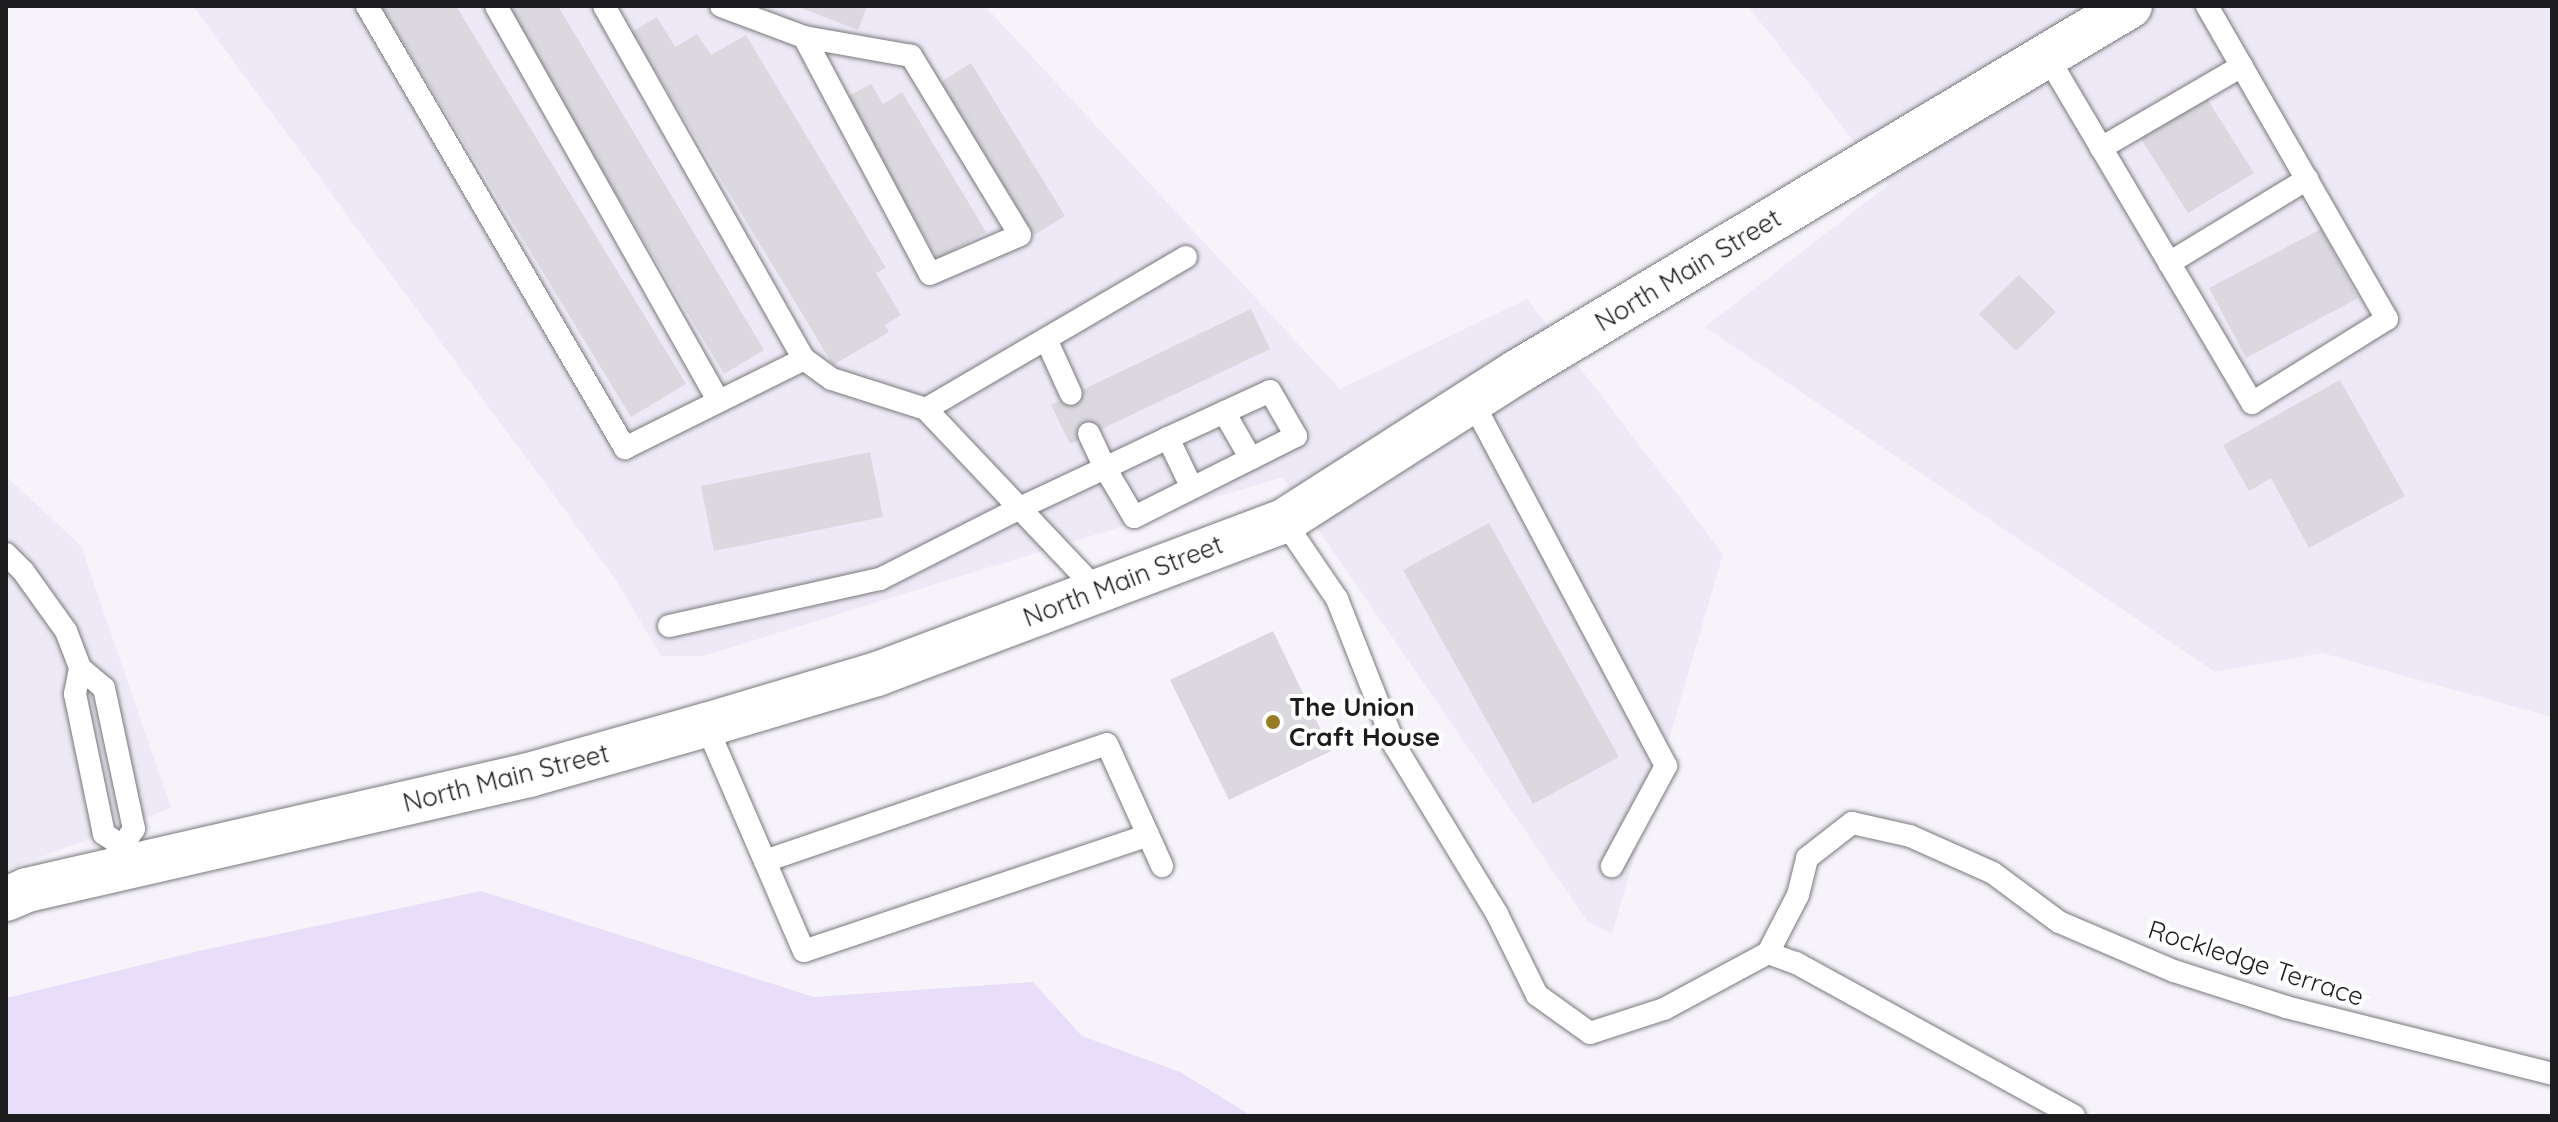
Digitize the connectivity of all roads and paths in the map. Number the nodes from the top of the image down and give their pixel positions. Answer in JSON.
{"nodes":[{"id":1,"x":367,"y":6,"type":"edge"},
{"id":2,"x":496,"y":6,"type":"edge"},
{"id":3,"x":604,"y":6,"type":"edge"},
{"id":4,"x":721,"y":6,"type":"edge"},
{"id":5,"x":2130,"y":6,"type":"edge"},
{"id":6,"x":2207,"y":6,"type":"edge"},
{"id":7,"x":804,"y":37,"type":"junction"},
{"id":8,"x":2047,"y":56,"type":"junction"},
{"id":9,"x":2242,"y":66,"type":"junction"},
{"id":10,"x":2101,"y":148,"type":"junction"},
{"id":11,"x":2307,"y":179,"type":"junction"},
{"id":12,"x":1186,"y":257,"type":"dead end"},
{"id":13,"x":2169,"y":263,"type":"junction"},
{"id":14,"x":1046,"y":339,"type":"junction"},
{"id":15,"x":804,"y":359,"type":"junction"},
{"id":16,"x":1071,"y":394,"type":"dead end"},
{"id":17,"x":719,"y":401,"type":"junction"},
{"id":18,"x":1472,"y":401,"type":"junction"},
{"id":19,"x":926,"y":409,"type":"junction"},
{"id":20,"x":1224,"y":412,"type":"junction"},
{"id":21,"x":1089,"y":434,"type":"dead end"},
{"id":22,"x":1168,"y":438,"type":"junction"},
{"id":23,"x":1251,"y":459,"type":"junction"},
{"id":24,"x":1105,"y":468,"type":"junction"},
{"id":25,"x":1192,"y":488,"type":"junction"},
{"id":26,"x":1022,"y":507,"type":"junction"},
{"id":27,"x":1284,"y":521,"type":"junction"},
{"id":28,"x":6,"y":554,"type":"edge"},
{"id":29,"x":1097,"y":590,"type":"junction"},
{"id":30,"x":669,"y":626,"type":"dead end"},
{"id":31,"x":706,"y":725,"type":"junction"},
{"id":32,"x":1148,"y":835,"type":"junction"},
{"id":33,"x":125,"y":856,"type":"junction"},
{"id":34,"x":765,"y":861,"type":"junction"},
{"id":35,"x":1162,"y":866,"type":"dead end"},
{"id":36,"x":1612,"y":866,"type":"dead end"},
{"id":37,"x":6,"y":899,"type":"edge"},
{"id":38,"x":1768,"y":953,"type":"junction"},
{"id":39,"x":2552,"y":1074,"type":"edge"},
{"id":40,"x":2074,"y":1116,"type":"edge"}],
"edges":[{"from":1,"to":17,"type":"lane"},
{"from":2,"to":17,"type":"lane"},
{"from":3,"to":15,"type":"lane"},
{"from":4,"to":7,"type":"lane"},
{"from":5,"to":8,"type":"main road","name":"North Main Street"},
{"from":6,"to":9,"type":"lane"},
{"from":7,"to":7,"type":"lane"},
{"from":8,"to":10,"type":"lane"},
{"from":8,"to":18,"type":"main road","name":"North Main Street"},
{"from":9,"to":10,"type":"lane"},
{"from":9,"to":11,"type":"lane"},
{"from":10,"to":13,"type":"lane"},
{"from":11,"to":13,"type":"lane"},
{"from":11,"to":13,"type":"lane"},
{"from":12,"to":14,"type":"lane"},
{"from":14,"to":16,"type":"lane"},
{"from":14,"to":19,"type":"lane"},
{"from":15,"to":17,"type":"lane"},
{"from":15,"to":19,"type":"lane"},
{"from":18,"to":27,"type":"main road","name":"North Main Street"},
{"from":18,"to":36,"type":"lane"},
{"from":19,"to":26,"type":"lane"},
{"from":20,"to":22,"type":"lane"},
{"from":20,"to":23,"type":"lane"},
{"from":20,"to":23,"type":"lane"},
{"from":21,"to":24,"type":"lane"},
{"from":22,"to":24,"type":"lane"},
{"from":22,"to":25,"type":"lane"},
{"from":23,"to":25,"type":"lane"},
{"from":24,"to":25,"type":"lane"},
{"from":24,"to":26,"type":"lane"},
{"from":26,"to":29,"type":"lane"},
{"from":26,"to":30,"type":"lane"},
{"from":27,"to":29,"type":"main road","name":"North Main Street"},
{"from":27,"to":38,"type":"lane"},
{"from":28,"to":33,"type":"lane"},
{"from":29,"to":31,"type":"main road","name":"North Main Street"},
{"from":31,"to":33,"type":"main road","name":"North Main Street"},
{"from":31,"to":34,"type":"lane"},
{"from":32,"to":34,"type":"lane"},
{"from":32,"to":34,"type":"lane"},
{"from":32,"to":35,"type":"lane"},
{"from":33,"to":37,"type":"main road","name":"North Main Street"},
{"from":38,"to":39,"type":"lane","name":"Rockledge Terrace"},
{"from":38,"to":40,"type":"lane"}]}
